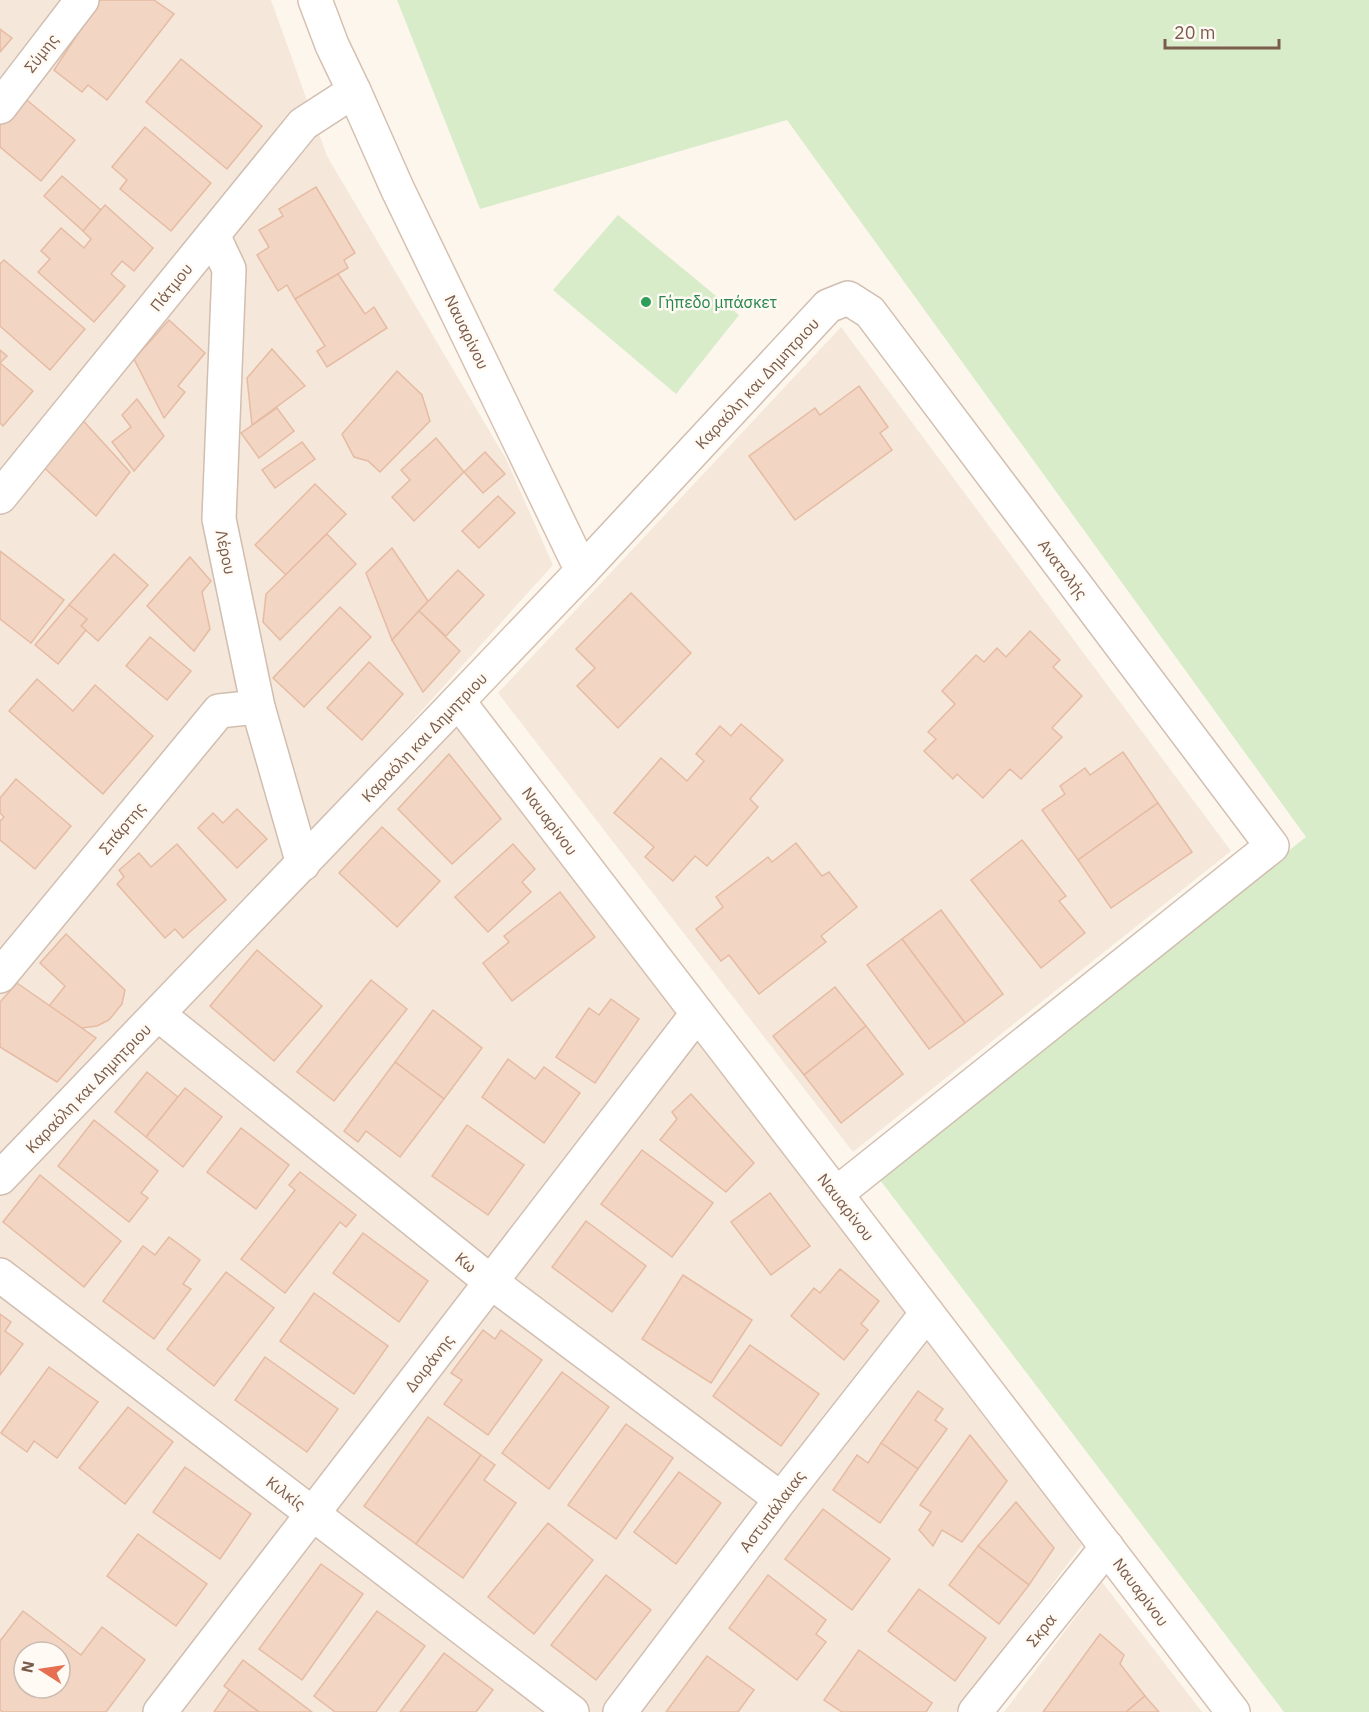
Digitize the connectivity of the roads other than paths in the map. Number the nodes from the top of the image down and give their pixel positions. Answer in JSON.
{"nodes":[{"id":1,"x":82,"y":0,"type":"edge"},
{"id":2,"x":315,"y":0,"type":"edge"},
{"id":3,"x":354,"y":91,"type":"junction"},
{"id":4,"x":0,"y":106,"type":"edge"},
{"id":5,"x":213,"y":235,"type":"junction"},
{"id":6,"x":848,"y":298,"type":"joint"},
{"id":7,"x":0,"y":497,"type":"edge"},
{"id":8,"x":582,"y":571,"type":"junction"},
{"id":9,"x":458,"y":701,"type":"junction"},
{"id":10,"x":258,"y":707,"type":"junction"},
{"id":11,"x":303,"y":864,"type":"junction"},
{"id":12,"x":0,"y":976,"type":"edge"},
{"id":13,"x":697,"y":1014,"type":"junction"},
{"id":14,"x":159,"y":1015,"type":"junction"},
{"id":15,"x":2,"y":1170,"type":"edge"},
{"id":16,"x":836,"y":1194,"type":"junction"},
{"id":17,"x":0,"y":1275,"type":"edge"},
{"id":18,"x":491,"y":1282,"type":"junction"},
{"id":19,"x":927,"y":1313,"type":"junction"},
{"id":20,"x":781,"y":1499,"type":"junction"},
{"id":21,"x":313,"y":1514,"type":"junction"},
{"id":22,"x":1107,"y":1547,"type":"junction"},
{"id":23,"x":160,"y":1712,"type":"edge"},
{"id":24,"x":572,"y":1712,"type":"edge"},
{"id":25,"x":620,"y":1712,"type":"edge"},
{"id":26,"x":975,"y":1712,"type":"edge"},
{"id":27,"x":1233,"y":1712,"type":"edge"}],
"edges":[{"from":1,"to":4,"type":"street","name":"Σύμης"},
{"from":2,"to":3,"type":"street","name":"Ναυαρίνου"},
{"from":3,"to":5,"type":"street","name":"Πάτμου"},
{"from":3,"to":8,"type":"street","name":"Ναυαρίνου"},
{"from":5,"to":7,"type":"street","name":"Πάτμου"},
{"from":5,"to":10,"type":"street","name":"Λέρου"},
{"from":6,"to":8,"type":"street","name":"Καραόλη και Δημητριου"},
{"from":6,"to":16,"type":"street","name":"Ανατολής"},
{"from":8,"to":9,"type":"street","name":"Καραόλη και Δημητριου"},
{"from":9,"to":11,"type":"street","name":"Καραόλη και Δημητριου"},
{"from":9,"to":13,"type":"street","name":"Ναυαρίνου"},
{"from":10,"to":11,"type":"street","name":"Λέρου"},
{"from":10,"to":12,"type":"street","name":"Σπάρτης"},
{"from":11,"to":14,"type":"street","name":"Καραόλη και Δημητριου"},
{"from":13,"to":16,"type":"street","name":"Ναυαρίνου"},
{"from":13,"to":18,"type":"street","name":"Δοιράνης"},
{"from":14,"to":15,"type":"street","name":"Καραόλη και Δημητριου"},
{"from":14,"to":18,"type":"street","name":"Κω"},
{"from":16,"to":19,"type":"street","name":"Ναυαρίνου"},
{"from":17,"to":21,"type":"street","name":"Κιλκίς"},
{"from":18,"to":20,"type":"street","name":"Κω"},
{"from":18,"to":21,"type":"street","name":"Δοιράνης"},
{"from":19,"to":20,"type":"street","name":"Αστυπάλαιας"},
{"from":19,"to":22,"type":"street","name":"Ναυαρίνου"},
{"from":20,"to":25,"type":"street","name":"Αστυπάλαιας"},
{"from":21,"to":23,"type":"street","name":"Δοιράνης"},
{"from":21,"to":24,"type":"street","name":"Κιλκίς"},
{"from":22,"to":26,"type":"street","name":"Σκρα"},
{"from":22,"to":27,"type":"street","name":"Ναυαρίνου"}]}
